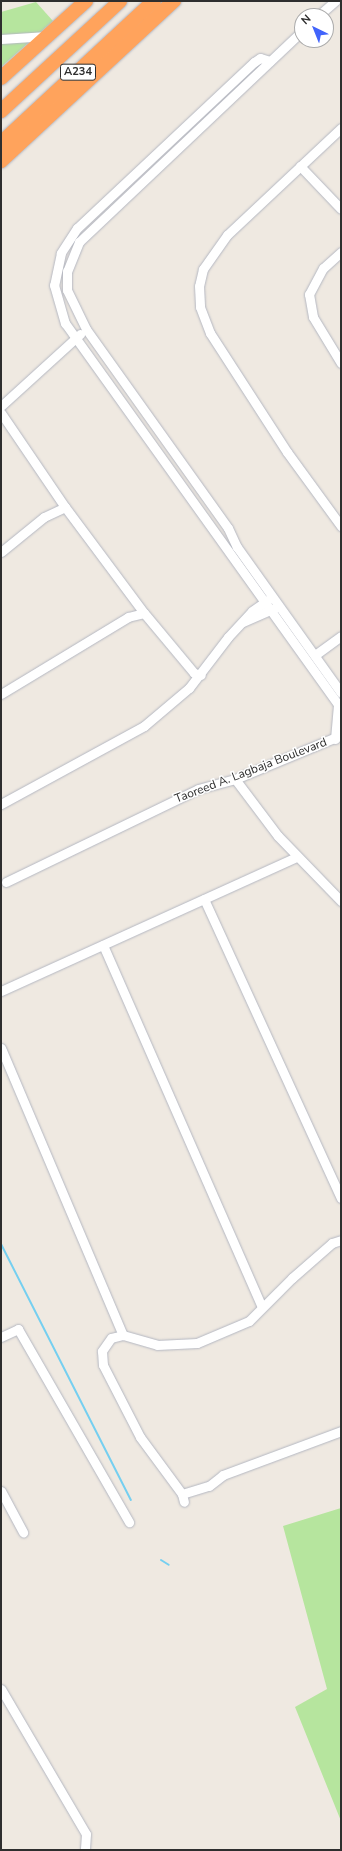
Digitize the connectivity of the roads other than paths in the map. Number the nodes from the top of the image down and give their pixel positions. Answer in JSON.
{"nodes":[{"id":1,"x":86,"y":1,"type":"edge"},
{"id":2,"x":120,"y":1,"type":"edge"},
{"id":3,"x":154,"y":1,"type":"edge"},
{"id":4,"x":174,"y":1,"type":"edge"},
{"id":5,"x":334,"y":1,"type":"edge"},
{"id":6,"x":327,"y":8,"type":"edge"},
{"id":7,"x":48,"y":36,"type":"junction"},
{"id":8,"x":294,"y":38,"type":"edge"},
{"id":9,"x":1,"y":39,"type":"edge"},
{"id":10,"x":270,"y":61,"type":"junction"},
{"id":11,"x":1,"y":78,"type":"edge"},
{"id":12,"x":1,"y":111,"type":"edge"},
{"id":13,"x":341,"y":128,"type":"edge"},
{"id":14,"x":1,"y":143,"type":"edge"},
{"id":15,"x":1,"y":162,"type":"edge"},
{"id":16,"x":300,"y":166,"type":"junction"},
{"id":17,"x":341,"y":209,"type":"edge"},
{"id":18,"x":341,"y":252,"type":"edge"},
{"id":19,"x":86,"y":329,"type":"junction"},
{"id":20,"x":76,"y":338,"type":"junction"},
{"id":21,"x":341,"y":362,"type":"edge"},
{"id":22,"x":1,"y":406,"type":"edge"},
{"id":23,"x":1,"y":413,"type":"edge"},
{"id":24,"x":65,"y":508,"type":"junction"},
{"id":25,"x":341,"y":526,"type":"edge"},
{"id":26,"x":1,"y":552,"type":"edge"},
{"id":27,"x":272,"y":596,"type":"junction"},
{"id":28,"x":264,"y":603,"type":"junction"},
{"id":29,"x":279,"y":605,"type":"junction"},
{"id":30,"x":270,"y":612,"type":"junction"},
{"id":31,"x":144,"y":613,"type":"junction"},
{"id":32,"x":242,"y":622,"type":"junction"},
{"id":33,"x":341,"y":636,"type":"edge"},
{"id":34,"x":315,"y":655,"type":"junction"},
{"id":35,"x":201,"y":675,"type":"junction"},
{"id":36,"x":341,"y":693,"type":"edge"},
{"id":37,"x":1,"y":694,"type":"edge"},
{"id":38,"x":340,"y":706,"type":"edge"},
{"id":39,"x":338,"y":737,"type":"edge"},
{"id":40,"x":236,"y":779,"type":"junction"},
{"id":41,"x":1,"y":804,"type":"edge"},
{"id":42,"x":297,"y":857,"type":"junction"},
{"id":43,"x":4,"y":883,"type":"edge"},
{"id":44,"x":204,"y":899,"type":"junction"},
{"id":45,"x":341,"y":901,"type":"edge"},
{"id":46,"x":103,"y":945,"type":"junction"},
{"id":47,"x":1,"y":991,"type":"edge"},
{"id":48,"x":1,"y":1048,"type":"edge"},
{"id":49,"x":341,"y":1198,"type":"edge"},
{"id":50,"x":341,"y":1240,"type":"edge"},
{"id":51,"x":262,"y":1308,"type":"junction"},
{"id":52,"x":123,"y":1335,"type":"junction"},
{"id":53,"x":1,"y":1337,"type":"edge"},
{"id":54,"x":341,"y":1431,"type":"edge"},
{"id":55,"x":1,"y":1491,"type":"edge"},
{"id":56,"x":129,"y":1522,"type":"dead end"},
{"id":57,"x":23,"y":1532,"type":"dead end"},
{"id":58,"x":1,"y":1689,"type":"edge"},
{"id":59,"x":85,"y":1850,"type":"edge"}],
"edges":[{"from":1,"to":7,"type":"highway"},
{"from":2,"to":12,"type":"highway","number":"A234"},
{"from":3,"to":14,"type":"highway","number":"A234"},
{"from":4,"to":15,"type":"highway"},
{"from":5,"to":6,"type":"street"},
{"from":7,"to":9,"type":"street"},
{"from":7,"to":11,"type":"highway"},
{"from":8,"to":10,"type":"street"},
{"from":10,"to":19,"type":"street"},
{"from":10,"to":20,"type":"street"},
{"from":13,"to":16,"type":"street"},
{"from":16,"to":17,"type":"street"},
{"from":16,"to":25,"type":"street"},
{"from":18,"to":21,"type":"street"},
{"from":19,"to":20,"type":"street"},
{"from":19,"to":27,"type":"street"},
{"from":20,"to":22,"type":"street"},
{"from":20,"to":28,"type":"street"},
{"from":23,"to":24,"type":"street"},
{"from":24,"to":26,"type":"street"},
{"from":24,"to":31,"type":"street"},
{"from":27,"to":28,"type":"street"},
{"from":27,"to":29,"type":"street"},
{"from":28,"to":30,"type":"street"},
{"from":28,"to":32,"type":"street"},
{"from":29,"to":30,"type":"street"},
{"from":29,"to":34,"type":"street"},
{"from":30,"to":32,"type":"street"},
{"from":30,"to":38,"type":"street"},
{"from":31,"to":35,"type":"street"},
{"from":31,"to":37,"type":"street"},
{"from":32,"to":35,"type":"street"},
{"from":33,"to":34,"type":"street"},
{"from":34,"to":36,"type":"street"},
{"from":35,"to":41,"type":"street"},
{"from":38,"to":39,"type":"street"},
{"from":39,"to":40,"type":"street","name":"Taoreed A. Lagbaja Boulevard"},
{"from":40,"to":42,"type":"street"},
{"from":40,"to":43,"type":"street","name":"Taoreed A. Lagbaja Boulevard"},
{"from":42,"to":44,"type":"street"},
{"from":42,"to":45,"type":"street"},
{"from":44,"to":46,"type":"street"},
{"from":44,"to":49,"type":"street"},
{"from":46,"to":47,"type":"street"},
{"from":46,"to":51,"type":"street"},
{"from":48,"to":52,"type":"street"},
{"from":50,"to":51,"type":"street"},
{"from":51,"to":52,"type":"street"},
{"from":52,"to":54,"type":"street"},
{"from":53,"to":56,"type":"street"},
{"from":55,"to":57,"type":"street"},
{"from":58,"to":59,"type":"street"}]}
